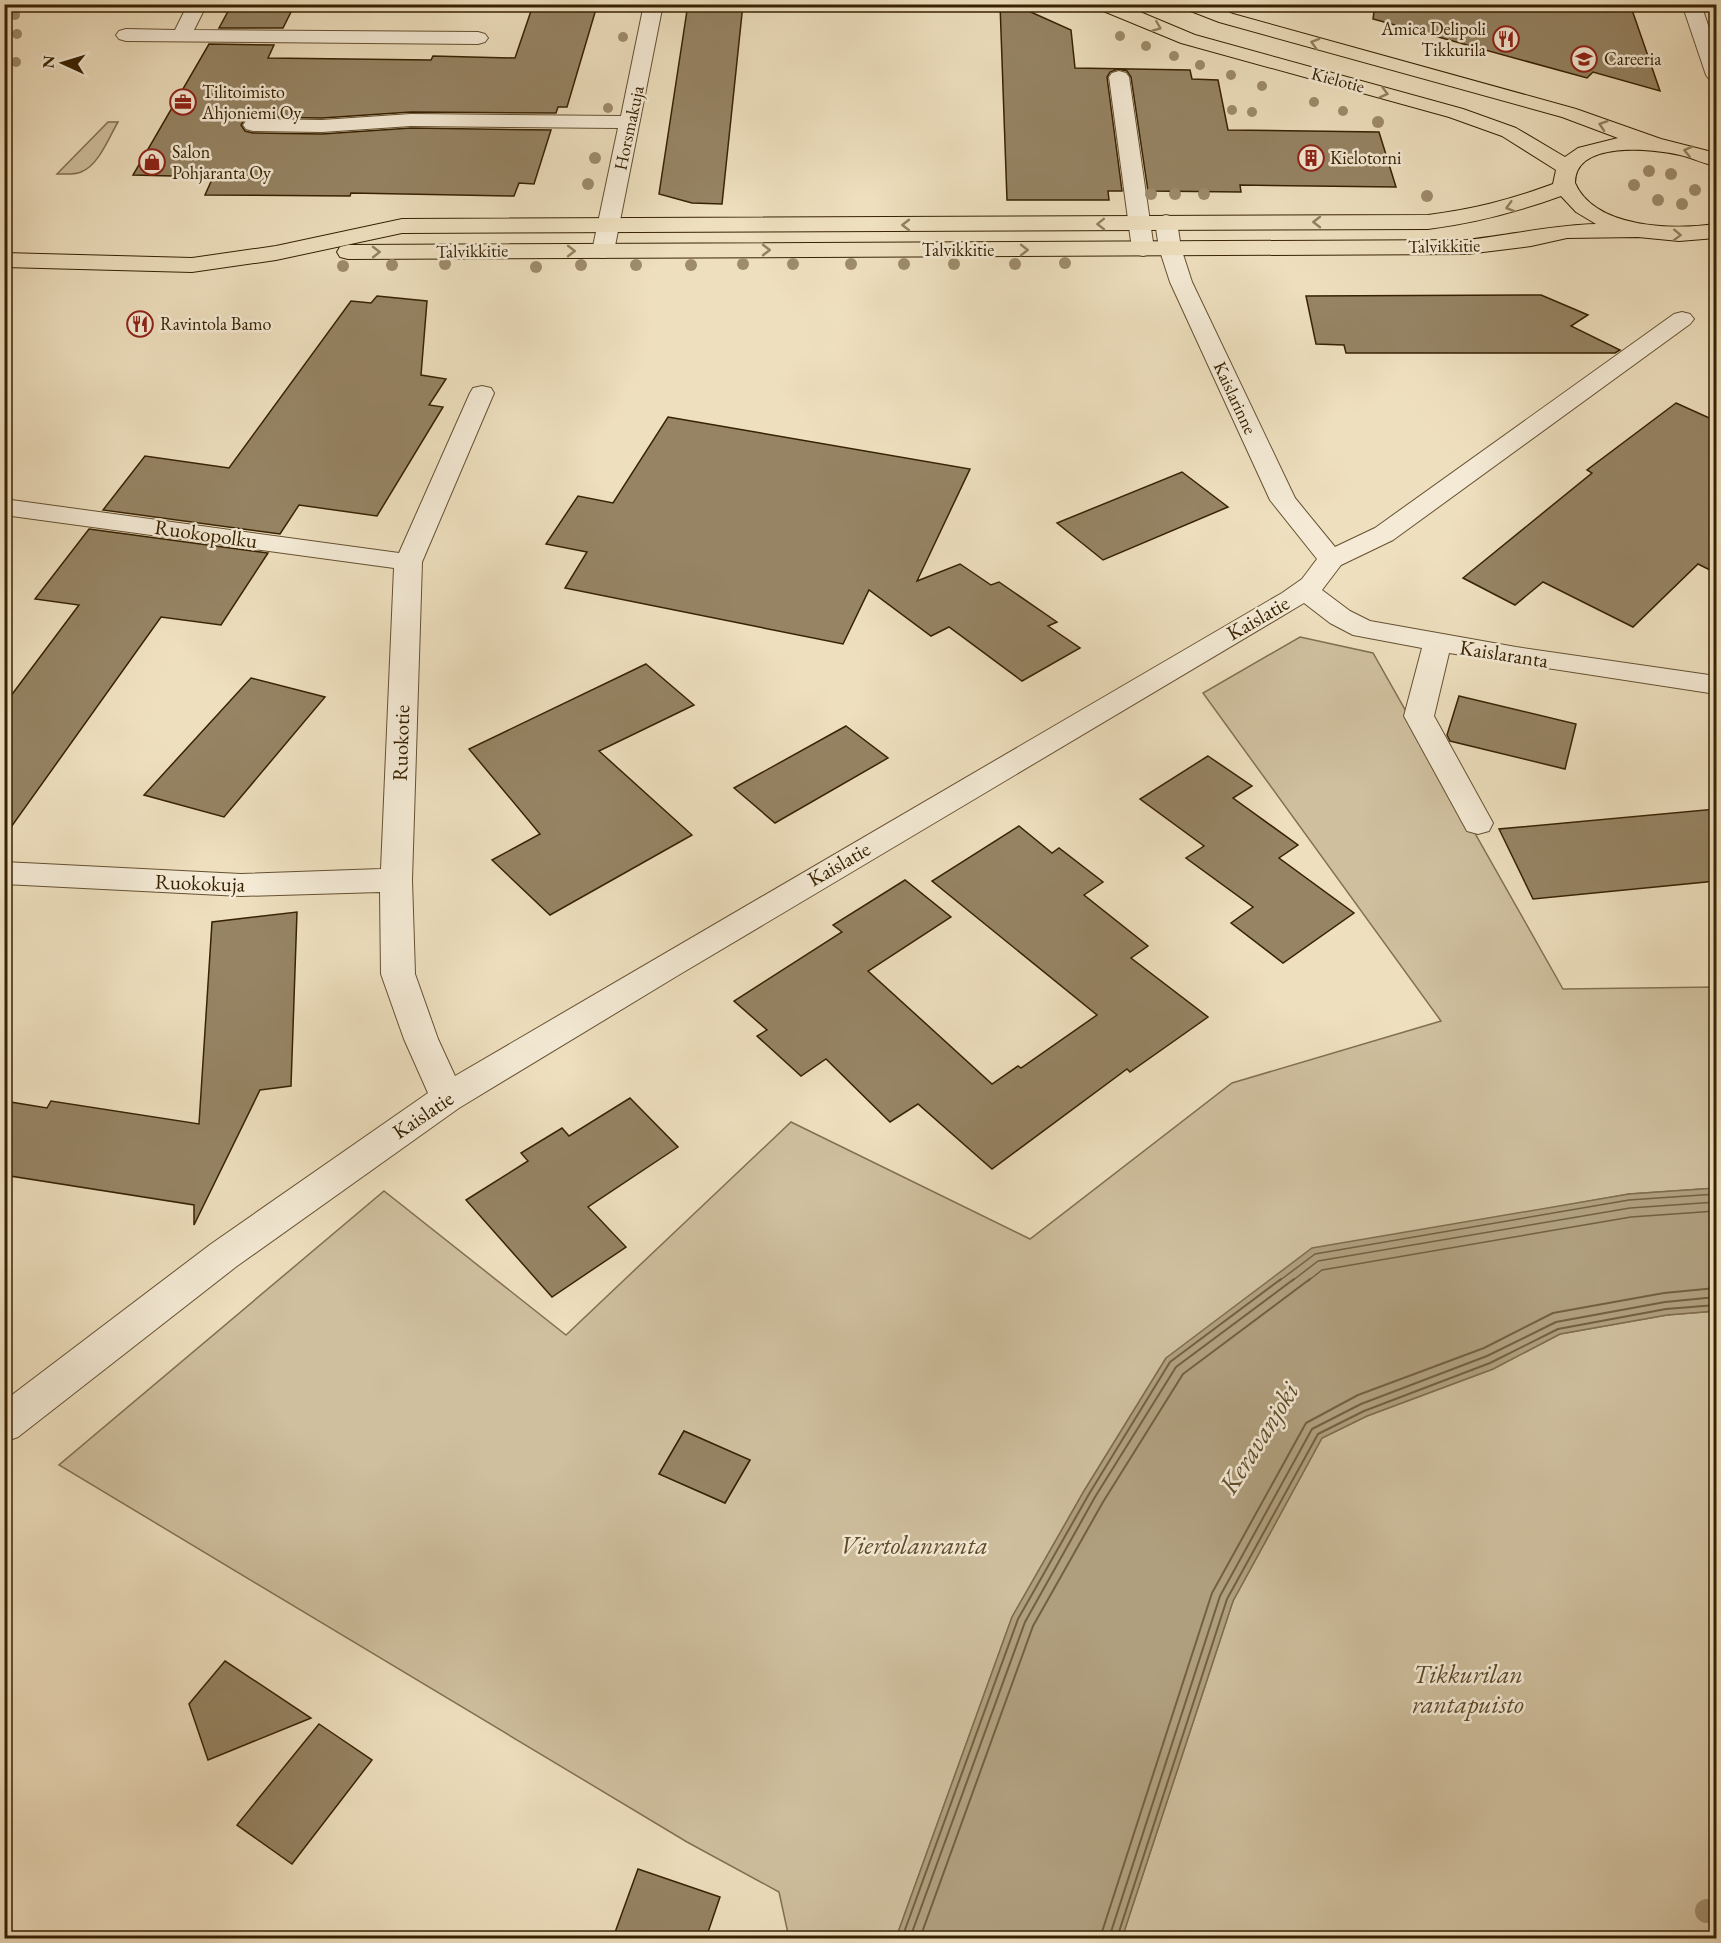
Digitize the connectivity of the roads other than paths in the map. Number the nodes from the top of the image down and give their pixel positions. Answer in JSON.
{"nodes":[{"id":1,"x":198,"y":4,"type":"edge"},
{"id":2,"x":654,"y":4,"type":"edge"},
{"id":3,"x":1103,"y":4,"type":"edge"},
{"id":4,"x":1190,"y":4,"type":"edge"},
{"id":5,"x":1691,"y":4,"type":"edge"},
{"id":6,"x":126,"y":35,"type":"dead end"},
{"id":7,"x":180,"y":36,"type":"junction"},
{"id":8,"x":478,"y":38,"type":"dead end"},
{"id":9,"x":1716,"y":75,"type":"edge"},
{"id":10,"x":1119,"y":77,"type":"dead end"},
{"id":11,"x":630,"y":122,"type":"junction"},
{"id":12,"x":253,"y":125,"type":"dead end"},
{"id":13,"x":1658,"y":145,"type":"junction"},
{"id":14,"x":1716,"y":160,"type":"edge"},
{"id":15,"x":1566,"y":177,"type":"junction"},
{"id":16,"x":1166,"y":222,"type":"junction"},
{"id":17,"x":1138,"y":223,"type":"junction"},
{"id":18,"x":608,"y":226,"type":"junction"},
{"id":19,"x":1638,"y":230,"type":"junction"},
{"id":20,"x":1716,"y":231,"type":"edge"},
{"id":21,"x":1170,"y":248,"type":"junction"},
{"id":22,"x":1143,"y":249,"type":"junction"},
{"id":23,"x":603,"y":250,"type":"junction"},
{"id":24,"x":276,"y":253,"type":"junction"},
{"id":25,"x":4,"y":260,"type":"edge"},
{"id":26,"x":1682,"y":319,"type":"dead end"},
{"id":27,"x":482,"y":393,"type":"dead end"},
{"id":28,"x":4,"y":507,"type":"edge"},
{"id":29,"x":1331,"y":559,"type":"junction"},
{"id":30,"x":408,"y":562,"type":"junction"},
{"id":31,"x":1305,"y":590,"type":"junction"},
{"id":32,"x":1437,"y":643,"type":"junction"},
{"id":33,"x":1716,"y":685,"type":"edge"},
{"id":34,"x":1478,"y":823,"type":"dead end"},
{"id":35,"x":4,"y":873,"type":"edge"},
{"id":36,"x":396,"y":880,"type":"junction"},
{"id":37,"x":447,"y":1098,"type":"junction"},
{"id":38,"x":4,"y":1425,"type":"edge"}],
"edges":[{"from":1,"to":7,"type":"street"},
{"from":2,"to":11,"type":"street","name":"Horsmakuja"},
{"from":3,"to":15,"type":"main road","name":"Kielotie","one_way":true},
{"from":13,"to":4,"type":"main road","name":"Kielotie","one_way":true},
{"from":5,"to":9,"type":"street"},
{"from":6,"to":7,"type":"street"},
{"from":7,"to":8,"type":"street"},
{"from":10,"to":17,"type":"street"},
{"from":11,"to":12,"type":"street"},
{"from":11,"to":18,"type":"street","name":"Horsmakuja"},
{"from":14,"to":13,"type":"main road","one_way":true},
{"from":13,"to":15,"type":"main road","name":"Talvikkitie"},
{"from":15,"to":16,"type":"main road","name":"Talvikkitie","one_way":true},
{"from":15,"to":19,"type":"main road","name":"Kielotie"},
{"from":16,"to":17,"type":"main road","name":"Talvikkitie"},
{"from":16,"to":21,"type":"street","name":"Kaislarinne"},
{"from":17,"to":18,"type":"main road","name":"Talvikkitie","one_way":true},
{"from":17,"to":22,"type":"street"},
{"from":18,"to":23,"type":"street","name":"Horsmakuja"},
{"from":18,"to":24,"type":"main road","name":"Talvikkitie"},
{"from":19,"to":20,"type":"main road","one_way":true},
{"from":19,"to":21,"type":"main road","name":"Talvikkitie"},
{"from":21,"to":22,"type":"main road","name":"Talvikkitie"},
{"from":21,"to":29,"type":"street","name":"Kaislarinne"},
{"from":23,"to":22,"type":"main road","name":"Talvikkitie","one_way":true},
{"from":24,"to":23,"type":"main road","name":"Talvikkitie","one_way":true},
{"from":24,"to":25,"type":"main road","name":"Talvikkitie"},
{"from":26,"to":29,"type":"street","name":"Kaislatie"},
{"from":27,"to":30,"type":"street","name":"Ruokotie"},
{"from":28,"to":30,"type":"street","name":"Ruokopolku"},
{"from":29,"to":31,"type":"street","name":"Kaislatie"},
{"from":30,"to":36,"type":"street","name":"Ruokotie"},
{"from":31,"to":32,"type":"street","name":"Kaislaranta"},
{"from":31,"to":37,"type":"street","name":"Kaislatie"},
{"from":32,"to":33,"type":"street","name":"Kaislaranta"},
{"from":32,"to":34,"type":"street"},
{"from":35,"to":36,"type":"street","name":"Ruokokuja"},
{"from":36,"to":37,"type":"street","name":"Ruokotie"},
{"from":37,"to":38,"type":"street","name":"Kaislatie"}]}
